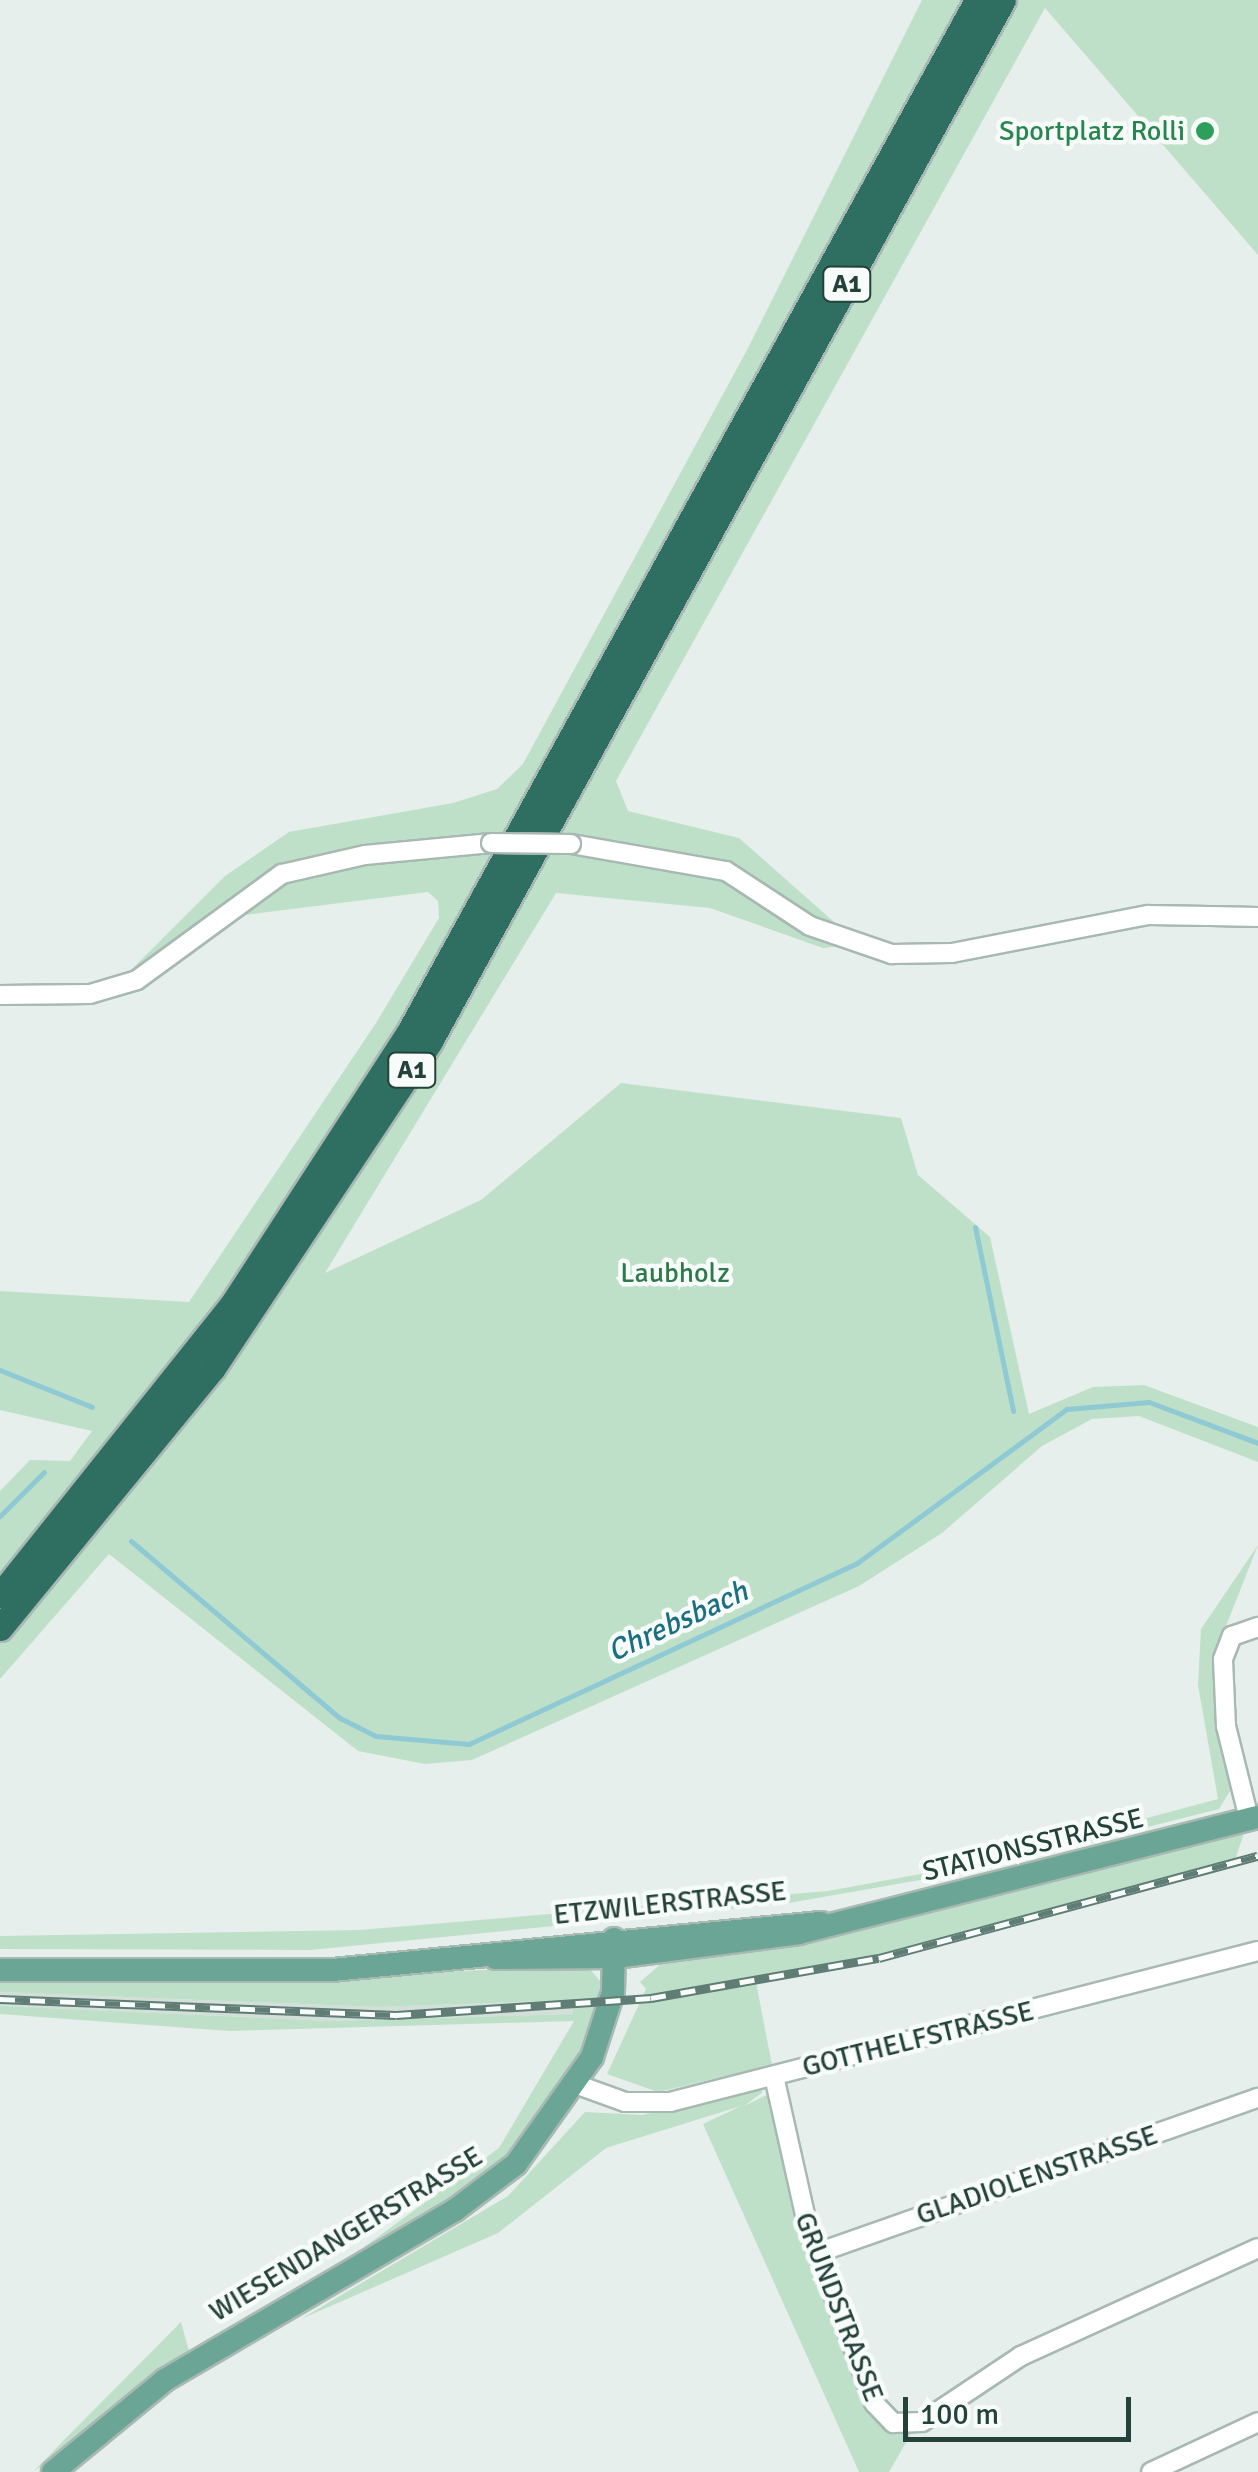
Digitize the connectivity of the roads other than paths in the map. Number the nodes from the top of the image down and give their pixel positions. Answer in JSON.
{"nodes":[{"id":1,"x":966,"y":0,"type":"edge"},
{"id":2,"x":978,"y":0,"type":"edge"},
{"id":3,"x":1002,"y":0,"type":"edge"},
{"id":4,"x":1022,"y":0,"type":"edge"},
{"id":5,"x":945,"y":56,"type":"junction"},
{"id":6,"x":943,"y":104,"type":"junction"},
{"id":7,"x":1258,"y":917,"type":"edge"},
{"id":8,"x":0,"y":995,"type":"edge"},
{"id":9,"x":0,"y":1595,"type":"edge"},
{"id":10,"x":1258,"y":1626,"type":"edge"},
{"id":11,"x":0,"y":1628,"type":"edge"},
{"id":12,"x":1254,"y":1818,"type":"edge"},
{"id":13,"x":821,"y":1923,"type":"joint"},
{"id":14,"x":615,"y":1948,"type":"junction"},
{"id":15,"x":1258,"y":1951,"type":"edge"},
{"id":16,"x":0,"y":1970,"type":"edge"},
{"id":17,"x":774,"y":2076,"type":"junction"},
{"id":18,"x":578,"y":2085,"type":"junction"},
{"id":19,"x":1258,"y":2098,"type":"edge"},
{"id":20,"x":1258,"y":2248,"type":"edge"},
{"id":21,"x":817,"y":2253,"type":"junction"},
{"id":22,"x":1258,"y":2422,"type":"edge"},
{"id":23,"x":53,"y":2472,"type":"edge"},
{"id":24,"x":1151,"y":2472,"type":"edge"}],
"edges":[{"from":1,"to":5,"type":"highway","number":"A1"},
{"from":2,"to":5,"type":"highway","number":"A1"},
{"from":3,"to":6,"type":"highway","number":"A1"},
{"from":4,"to":6,"type":"highway","number":"A1"},
{"from":5,"to":9,"type":"highway","number":"A1"},
{"from":6,"to":11,"type":"highway","number":"A1"},
{"from":7,"to":8,"type":"street","bridge":true},
{"from":10,"to":12,"type":"street"},
{"from":12,"to":13,"type":"main road","name":"STATIONSSTRASSE"},
{"from":13,"to":14,"type":"main road","name":"ETZWILERSTRASSE"},
{"from":14,"to":16,"type":"main road","name":"ETZWILERSTRASSE"},
{"from":14,"to":18,"type":"main road","name":"WIESENDANGERSTRASSE"},
{"from":15,"to":17,"type":"street","name":"GOTTHELFSTRASSE"},
{"from":17,"to":18,"type":"street","name":"GOTTHELFSTRASSE"},
{"from":17,"to":21,"type":"street","name":"GRUNDSTRASSE"},
{"from":18,"to":23,"type":"main road","name":"WIESENDANGERSTRASSE"},
{"from":19,"to":21,"type":"street","name":"GLADIOLENSTRASSE"},
{"from":20,"to":21,"type":"street","name":"GRUNDSTRASSE"},
{"from":22,"to":24,"type":"street"}]}
